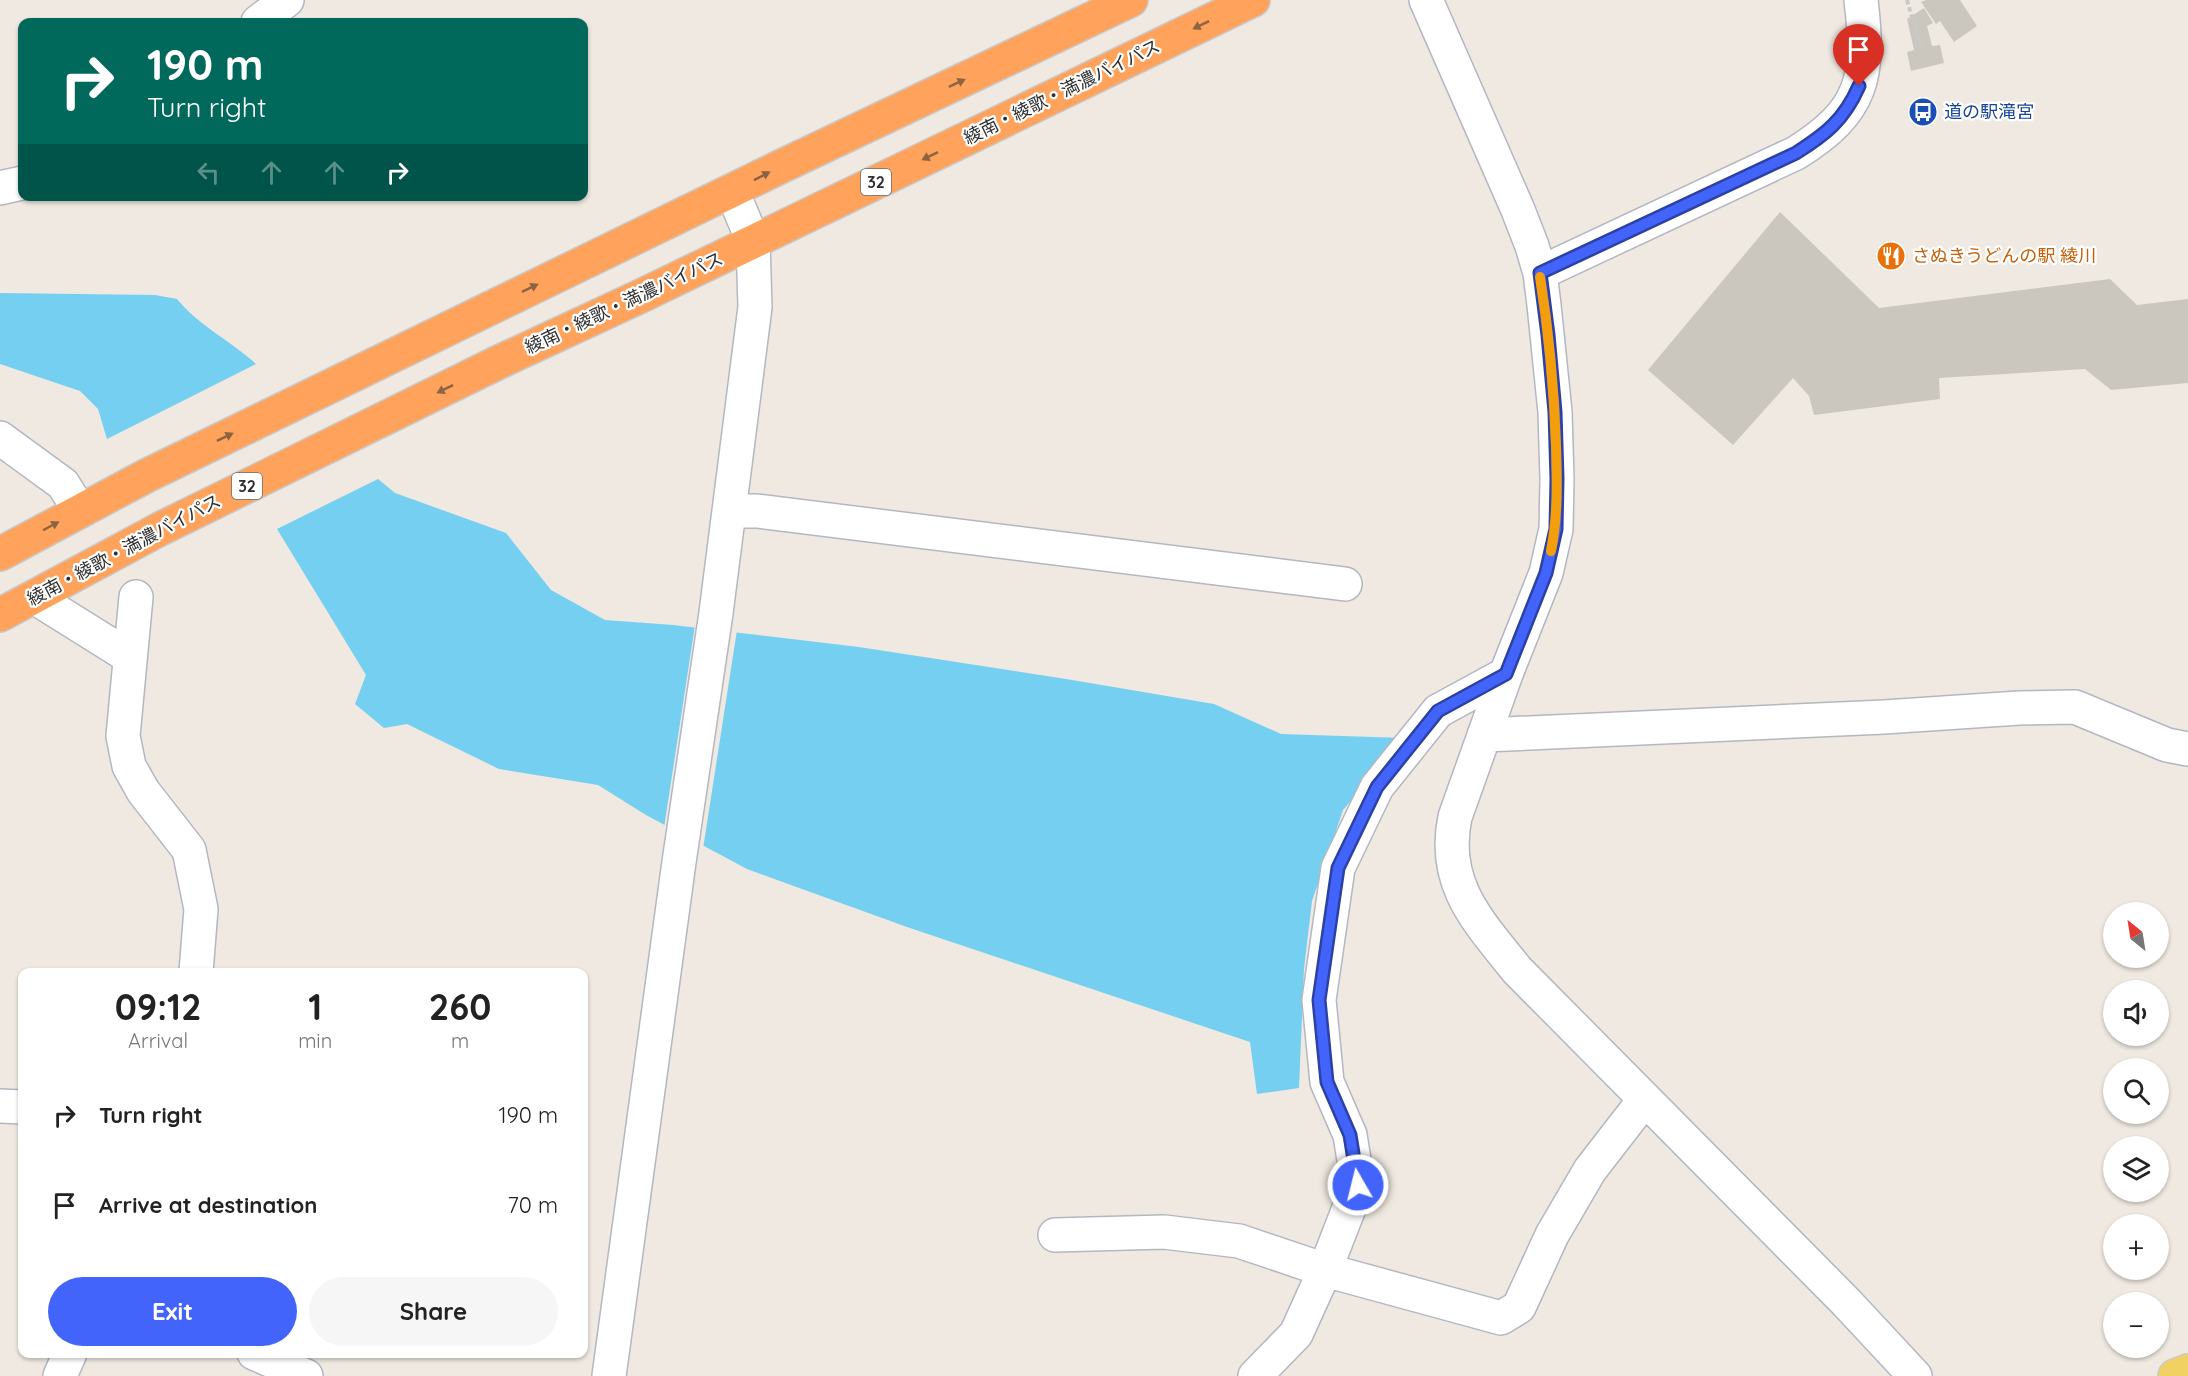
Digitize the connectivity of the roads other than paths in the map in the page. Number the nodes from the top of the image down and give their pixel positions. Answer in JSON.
{"nodes":[{"id":1,"x":287,"y":0,"type":"edge"},
{"id":2,"x":1131,"y":0,"type":"edge"},
{"id":3,"x":1253,"y":0,"type":"edge"},
{"id":4,"x":1426,"y":0,"type":"edge"},
{"id":5,"x":1861,"y":0,"type":"edge"},
{"id":6,"x":263,"y":18,"type":"edge"},
{"id":7,"x":18,"y":184,"type":"edge"},
{"id":8,"x":0,"y":188,"type":"edge"},
{"id":9,"x":732,"y":191,"type":"junction"},
{"id":10,"x":753,"y":241,"type":"junction"},
{"id":11,"x":1540,"y":273,"type":"junction"},
{"id":12,"x":0,"y":438,"type":"edge"},
{"id":13,"x":80,"y":511,"type":"junction"},
{"id":14,"x":729,"y":511,"type":"junction"},
{"id":15,"x":0,"y":554,"type":"edge"},
{"id":16,"x":1345,"y":584,"type":"dead end"},
{"id":17,"x":34,"y":597,"type":"junction"},
{"id":18,"x":136,"y":597,"type":"dead end"},
{"id":19,"x":0,"y":615,"type":"edge"},
{"id":20,"x":130,"y":657,"type":"junction"},
{"id":21,"x":1506,"y":674,"type":"junction"},
{"id":22,"x":1484,"y":735,"type":"junction"},
{"id":23,"x":2188,"y":748,"type":"edge"},
{"id":24,"x":196,"y":968,"type":"edge"},
{"id":25,"x":1645,"y":1099,"type":"junction"},
{"id":26,"x":0,"y":1106,"type":"edge"},
{"id":27,"x":18,"y":1107,"type":"edge"},
{"id":28,"x":1054,"y":1235,"type":"dead end"},
{"id":29,"x":1325,"y":1270,"type":"junction"},
{"id":30,"x":68,"y":1358,"type":"edge"},
{"id":31,"x":265,"y":1358,"type":"edge"},
{"id":32,"x":2188,"y":1371,"type":"edge"},
{"id":33,"x":60,"y":1376,"type":"edge"},
{"id":34,"x":306,"y":1376,"type":"edge"},
{"id":35,"x":609,"y":1376,"type":"edge"},
{"id":36,"x":1255,"y":1376,"type":"edge"},
{"id":37,"x":1915,"y":1376,"type":"edge"},
{"id":38,"x":2175,"y":1376,"type":"edge"}],
"edges":[{"from":1,"to":6,"type":"street"},
{"from":9,"to":2,"type":"highway","one_way":true},
{"from":3,"to":10,"type":"highway","name":"綾南・綾歌・満濃バイパス","number":"32","one_way":true},
{"from":4,"to":11,"type":"street"},
{"from":5,"to":11,"type":"street"},
{"from":7,"to":8,"type":"street"},
{"from":9,"to":10,"type":"street"},
{"from":13,"to":9,"type":"highway","one_way":true},
{"from":10,"to":14,"type":"street"},
{"from":10,"to":17,"type":"highway","name":"綾南・綾歌・満濃バイパス","number":"32","one_way":true},
{"from":11,"to":21,"type":"street"},
{"from":12,"to":13,"type":"street"},
{"from":15,"to":13,"type":"highway","one_way":true},
{"from":14,"to":16,"type":"street"},
{"from":14,"to":35,"type":"street"},
{"from":17,"to":19,"type":"highway","name":"綾南・綾歌・満濃バイパス","number":"32"},
{"from":17,"to":20,"type":"street"},
{"from":18,"to":20,"type":"street"},
{"from":20,"to":24,"type":"street"},
{"from":21,"to":22,"type":"street"},
{"from":21,"to":29,"type":"street"},
{"from":22,"to":23,"type":"street"},
{"from":22,"to":25,"type":"street"},
{"from":25,"to":29,"type":"street"},
{"from":25,"to":37,"type":"street"},
{"from":26,"to":27,"type":"street"},
{"from":28,"to":29,"type":"street"},
{"from":29,"to":36,"type":"street"},
{"from":30,"to":33,"type":"street"},
{"from":31,"to":34,"type":"street"},
{"from":32,"to":38,"type":"main road"}]}
